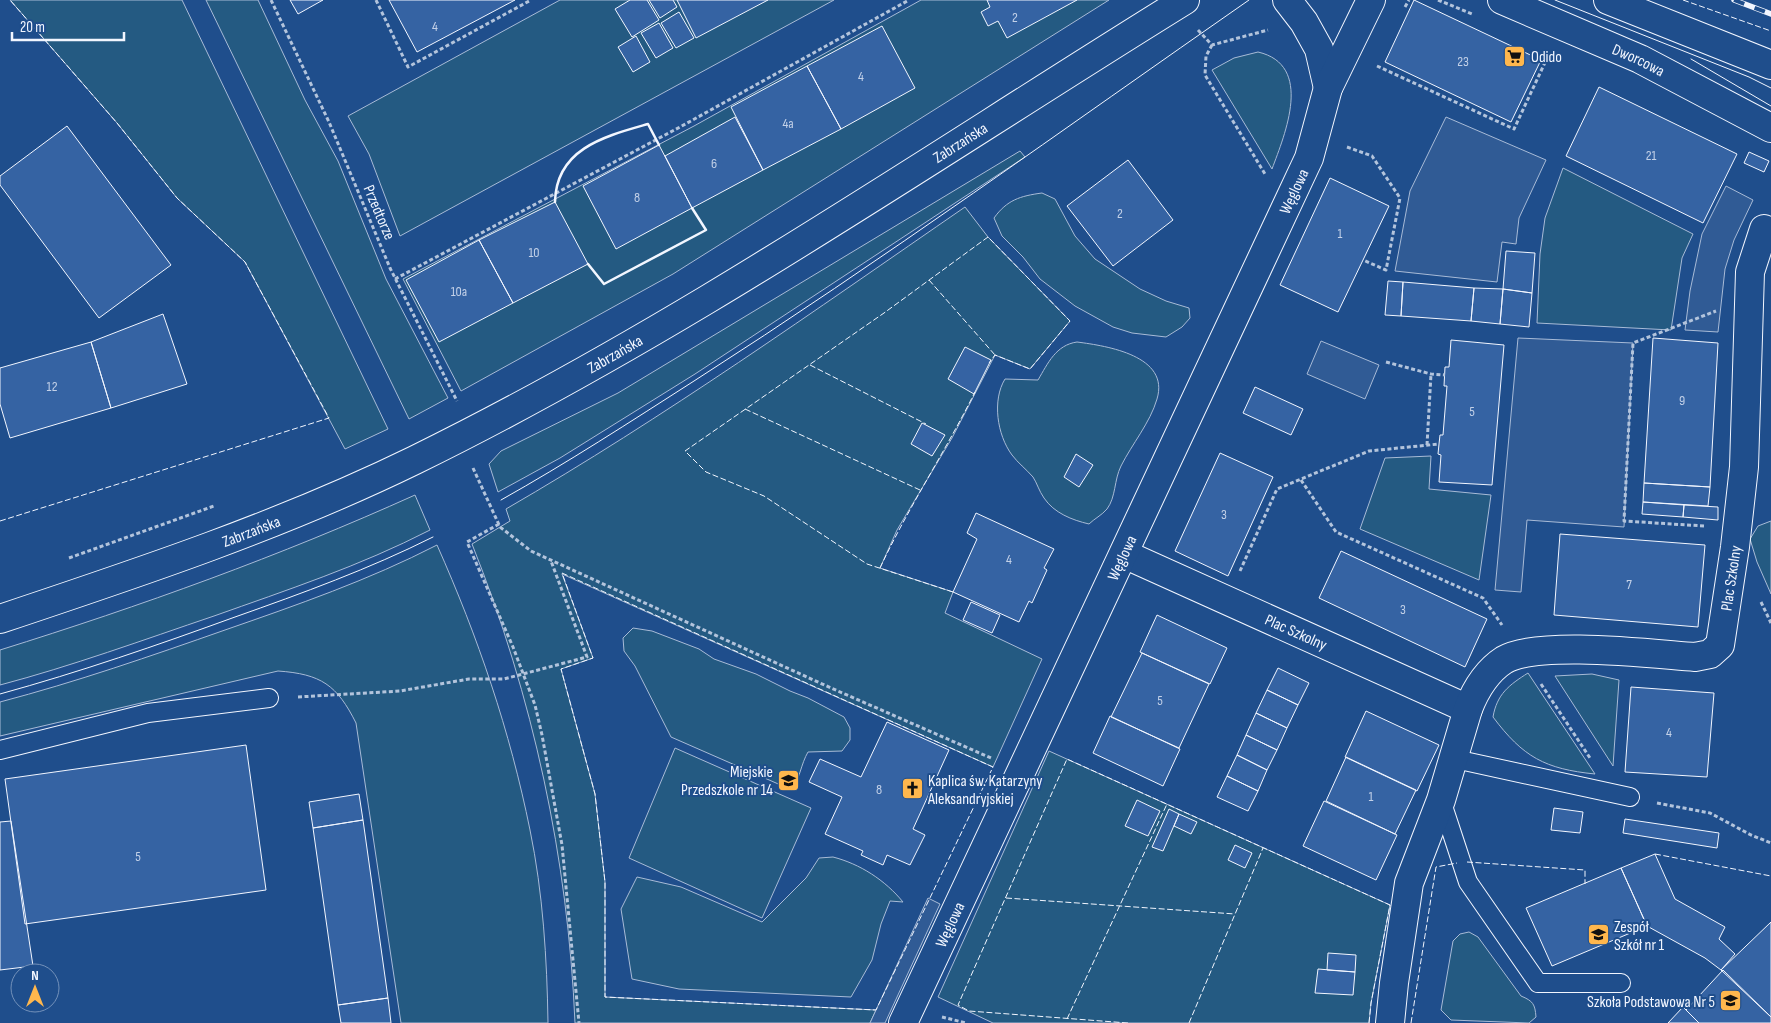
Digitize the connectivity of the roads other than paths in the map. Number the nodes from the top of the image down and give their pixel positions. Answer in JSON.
{"nodes":[{"id":1,"x":1185,"y":0,"type":"edge"},
{"id":2,"x":1287,"y":0,"type":"edge"},
{"id":3,"x":1371,"y":0,"type":"edge"},
{"id":4,"x":1502,"y":0,"type":"edge"},
{"id":5,"x":1608,"y":0,"type":"edge"},
{"id":6,"x":1771,"y":65,"type":"edge"},
{"id":7,"x":1328,"y":88,"type":"junction"},
{"id":8,"x":1771,"y":128,"type":"edge"},
{"id":9,"x":1764,"y":229,"type":"dead end"},
{"id":10,"x":1124,"y":554,"type":"junction"},
{"id":11,"x":0,"y":619,"type":"edge"},
{"id":12,"x":269,"y":698,"type":"road end"},
{"id":13,"x":1468,"y":709,"type":"junction"},
{"id":14,"x":0,"y":750,"type":"edge"},
{"id":15,"x":1455,"y":758,"type":"junction"},
{"id":16,"x":1622,"y":796,"type":"road end"},
{"id":17,"x":1441,"y":800,"type":"junction"},
{"id":18,"x":1621,"y":983,"type":"dead end"},
{"id":19,"x":903,"y":1023,"type":"edge"},
{"id":20,"x":1390,"y":1023,"type":"edge"}],
"edges":[{"from":1,"to":11,"type":"street","name":"Zabrzańska"},
{"from":2,"to":7,"type":"street","name":"Węglowa"},
{"from":3,"to":7,"type":"street","name":"Węglowa"},
{"from":4,"to":8,"type":"street","name":"Dworcowa"},
{"from":5,"to":6,"type":"street"},
{"from":7,"to":10,"type":"street","name":"Węglowa"},
{"from":9,"to":13,"type":"street","name":"Plac Szkolny"},
{"from":10,"to":13,"type":"street","name":"Plac Szkolny"},
{"from":10,"to":19,"type":"street","name":"Węglowa"},
{"from":12,"to":14,"type":"lane"},
{"from":13,"to":15,"type":"street","name":"Plac Szkolny"},
{"from":15,"to":16,"type":"lane"},
{"from":15,"to":17,"type":"street","name":"Plac Szkolny"},
{"from":17,"to":18,"type":"lane"},
{"from":17,"to":20,"type":"street","name":"Plac Szkolny"}]}
